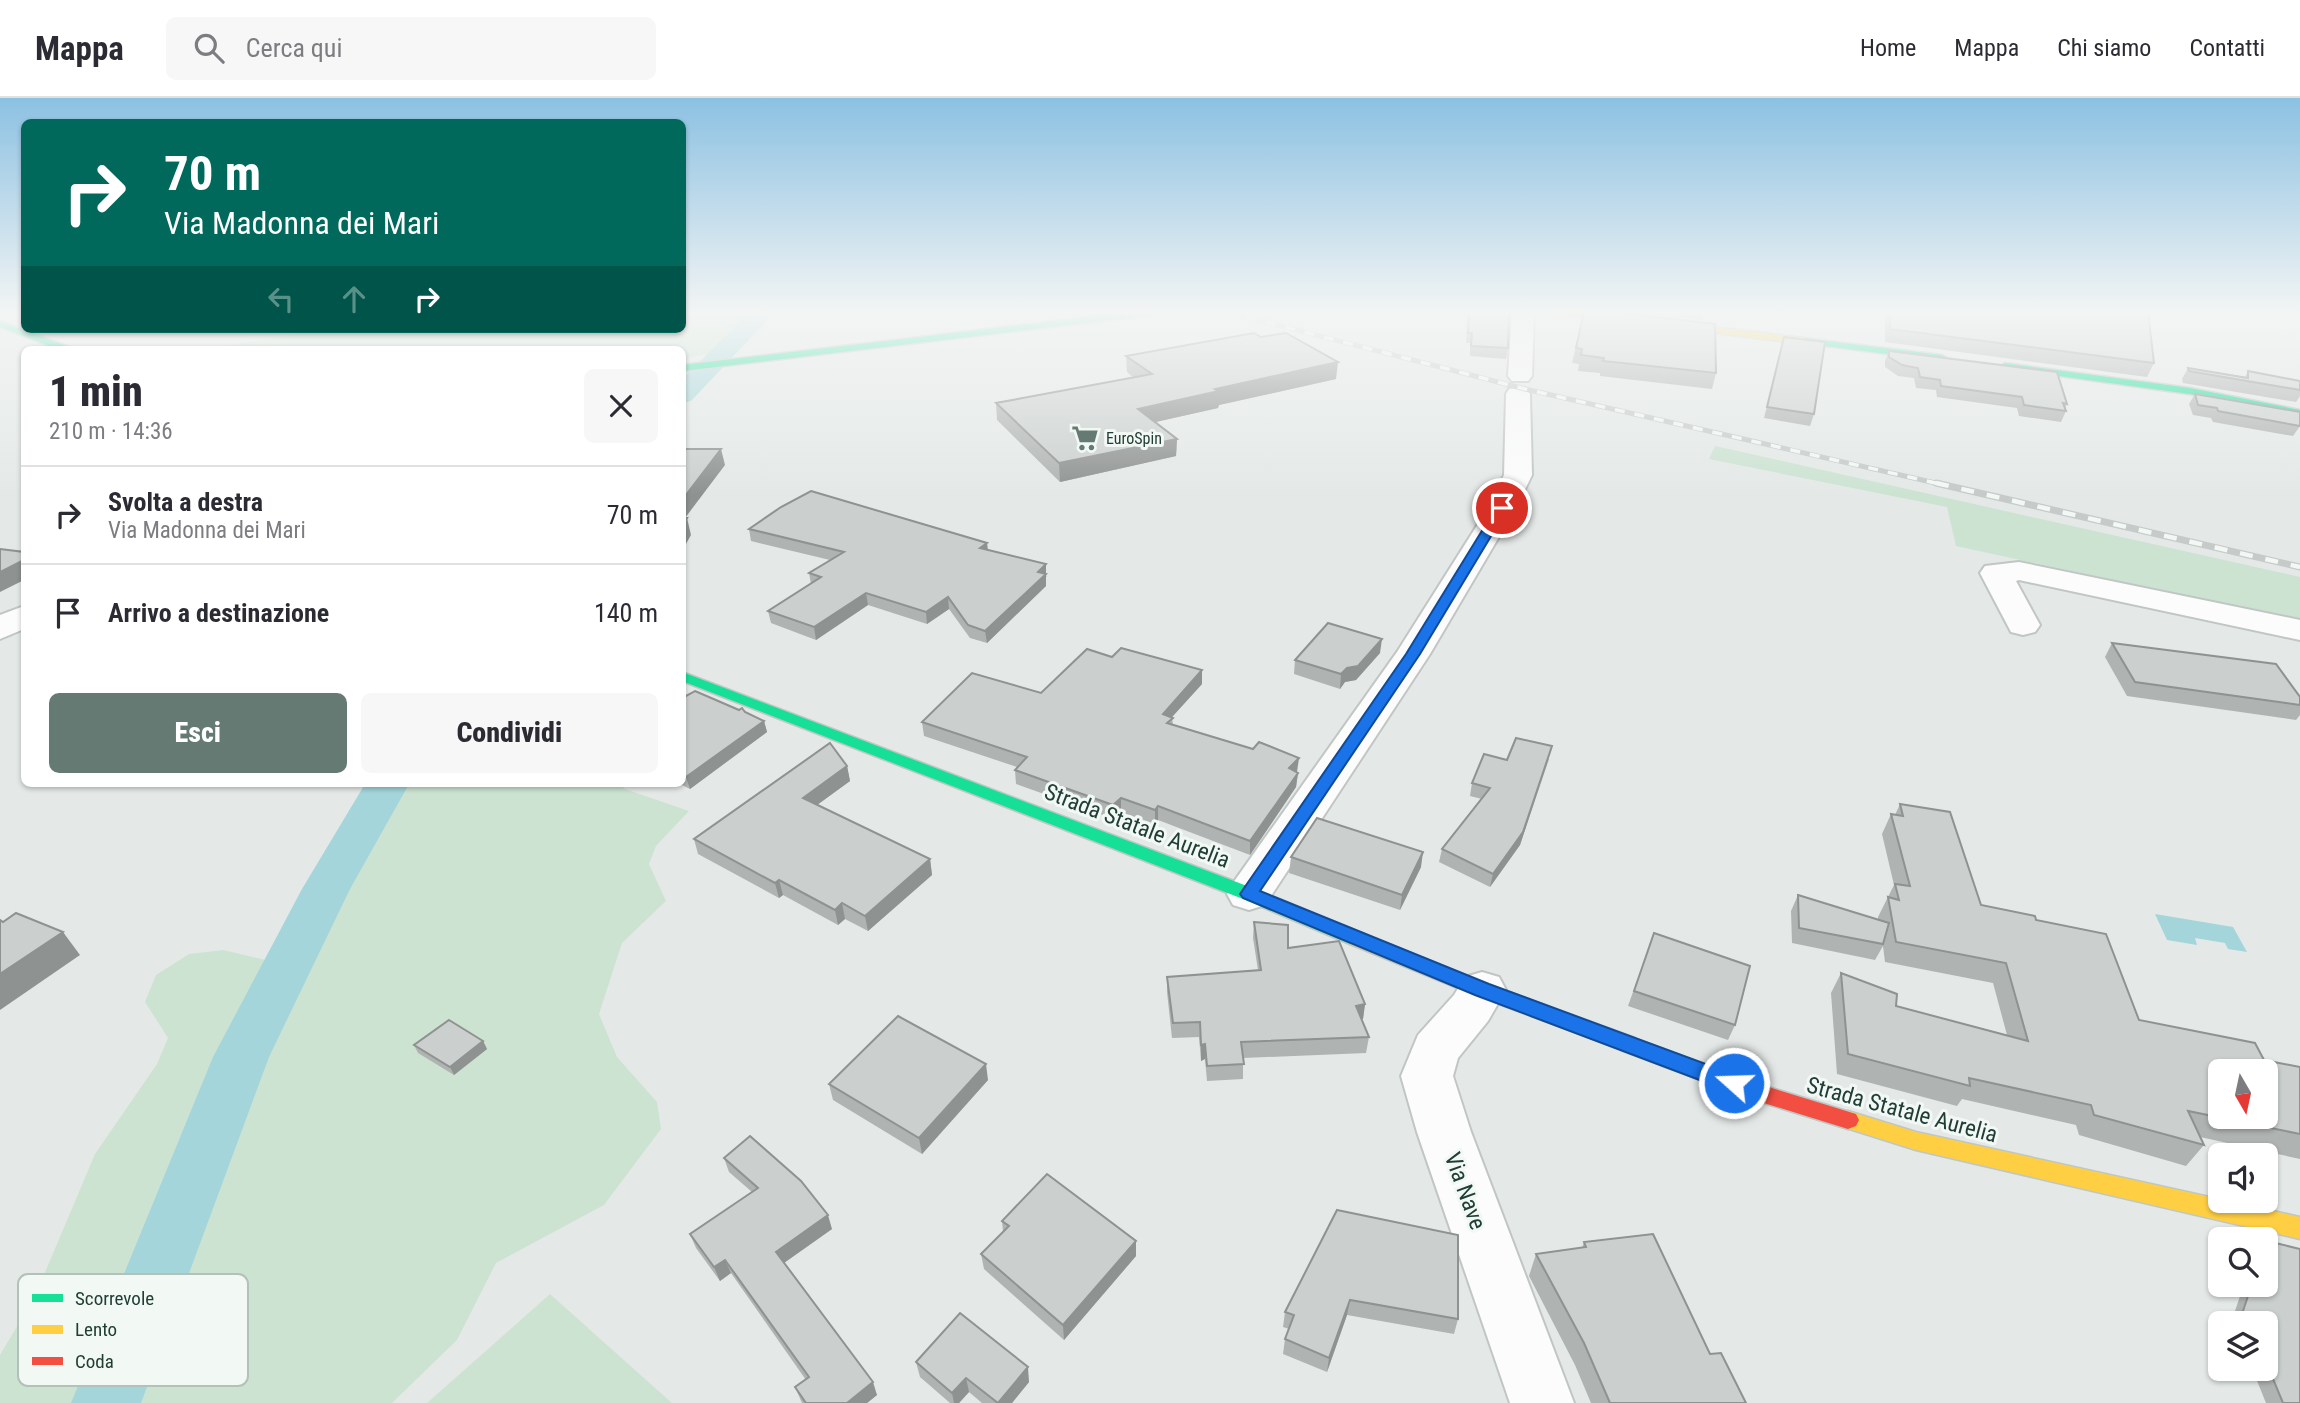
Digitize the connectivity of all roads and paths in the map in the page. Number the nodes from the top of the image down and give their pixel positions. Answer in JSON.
{"nodes":[{"id":1,"x":1520,"y":373,"type":"edge"},
{"id":2,"x":2057,"y":373,"type":"edge"},
{"id":3,"x":2300,"y":413,"type":"edge"},
{"id":4,"x":21,"y":618,"type":"edge"},
{"id":5,"x":2022,"y":625,"type":"dead end"},
{"id":6,"x":0,"y":629,"type":"edge"},
{"id":7,"x":2300,"y":630,"type":"edge"},
{"id":8,"x":686,"y":678,"type":"edge"},
{"id":9,"x":1249,"y":894,"type":"junction"},
{"id":10,"x":1482,"y":990,"type":"junction"},
{"id":11,"x":2300,"y":1228,"type":"edge"},
{"id":12,"x":1542,"y":1403,"type":"edge"}],
"edges":[{"from":1,"to":9,"type":"street"},
{"from":2,"to":3,"type":"main road"},
{"from":4,"to":6,"type":"street"},
{"from":5,"to":7,"type":"street"},
{"from":8,"to":9,"type":"main road","name":"Strada Statale Aurelia"},
{"from":9,"to":10,"type":"main road","name":"Strada Statale Aurelia"},
{"from":10,"to":11,"type":"main road","name":"Strada Statale Aurelia"},
{"from":10,"to":12,"type":"street","name":"Via Nave"}]}
